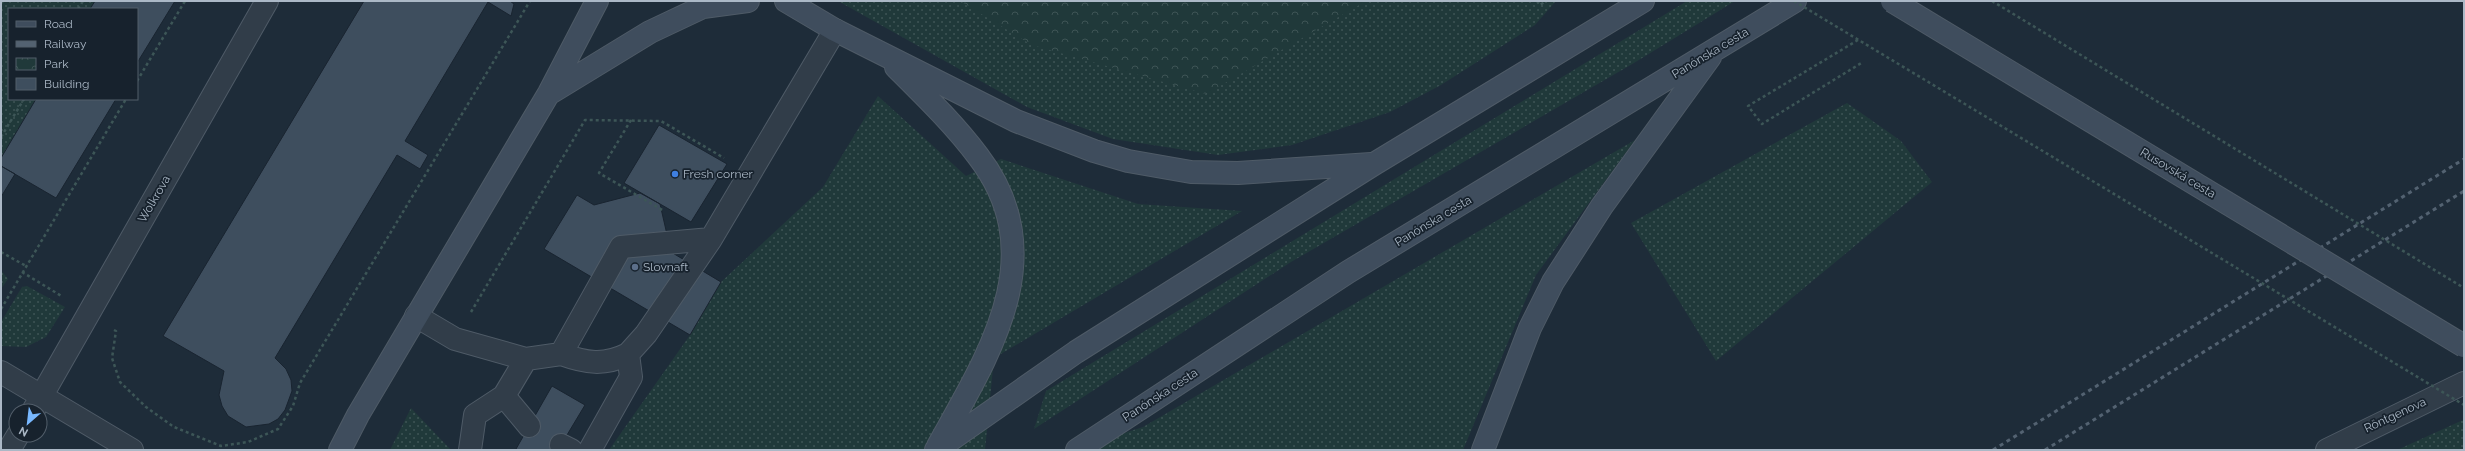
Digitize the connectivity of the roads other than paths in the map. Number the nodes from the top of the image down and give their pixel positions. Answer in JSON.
{"nodes":[{"id":1,"x":267,"y":1,"type":"edge"},
{"id":2,"x":597,"y":1,"type":"edge"},
{"id":3,"x":748,"y":1,"type":"edge"},
{"id":4,"x":786,"y":1,"type":"edge"},
{"id":5,"x":1643,"y":1,"type":"edge"},
{"id":6,"x":1795,"y":1,"type":"edge"},
{"id":7,"x":1892,"y":1,"type":"edge"},
{"id":8,"x":835,"y":30,"type":"junction"},
{"id":9,"x":1715,"y":50,"type":"junction"},
{"id":10,"x":884,"y":55,"type":"junction"},
{"id":11,"x":549,"y":93,"type":"junction"},
{"id":12,"x":1374,"y":164,"type":"junction"},
{"id":13,"x":711,"y":239,"type":"junction"},
{"id":14,"x":416,"y":316,"type":"junction"},
{"id":15,"x":2464,"y":346,"type":"edge"},
{"id":16,"x":561,"y":354,"type":"junction"},
{"id":17,"x":628,"y":354,"type":"junction"},
{"id":18,"x":526,"y":359,"type":"junction"},
{"id":19,"x":1,"y":372,"type":"edge"},
{"id":20,"x":2464,"y":383,"type":"edge"},
{"id":21,"x":504,"y":396,"type":"junction"},
{"id":22,"x":36,"y":403,"type":"edge"},
{"id":23,"x":38,"y":403,"type":"edge"},
{"id":24,"x":48,"y":409,"type":"edge"},
{"id":25,"x":529,"y":426,"type":"dead end"},
{"id":26,"x":132,"y":450,"type":"edge"},
{"id":27,"x":340,"y":450,"type":"edge"},
{"id":28,"x":470,"y":450,"type":"edge"},
{"id":29,"x":590,"y":450,"type":"edge"},
{"id":30,"x":936,"y":450,"type":"edge"},
{"id":31,"x":1077,"y":450,"type":"edge"},
{"id":32,"x":1483,"y":450,"type":"edge"},
{"id":33,"x":2327,"y":450,"type":"edge"}],
"edges":[{"from":1,"to":23,"type":"street","name":"Wolkrova"},
{"from":2,"to":11,"type":"street"},
{"from":3,"to":11,"type":"street"},
{"from":4,"to":8,"type":"street"},
{"from":5,"to":12,"type":"street"},
{"from":6,"to":9,"type":"street","name":"Panónska cesta"},
{"from":7,"to":15,"type":"street","name":"Rusovská cesta","bridge":true},
{"from":8,"to":10,"type":"street"},
{"from":8,"to":13,"type":"street"},
{"from":9,"to":31,"type":"street","name":"Panónska cesta"},
{"from":9,"to":32,"type":"street"},
{"from":10,"to":12,"type":"street"},
{"from":10,"to":30,"type":"street"},
{"from":11,"to":14,"type":"street"},
{"from":12,"to":30,"type":"street"},
{"from":13,"to":16,"type":"street"},
{"from":13,"to":17,"type":"street"},
{"from":14,"to":18,"type":"street"},
{"from":14,"to":27,"type":"street"},
{"from":16,"to":17,"type":"street"},
{"from":16,"to":18,"type":"street"},
{"from":17,"to":29,"type":"street"},
{"from":18,"to":21,"type":"street"},
{"from":19,"to":22,"type":"street"},
{"from":20,"to":33,"type":"street","name":"Röntgenova"},
{"from":21,"to":25,"type":"street"},
{"from":21,"to":28,"type":"street"},
{"from":24,"to":26,"type":"street"}]}
